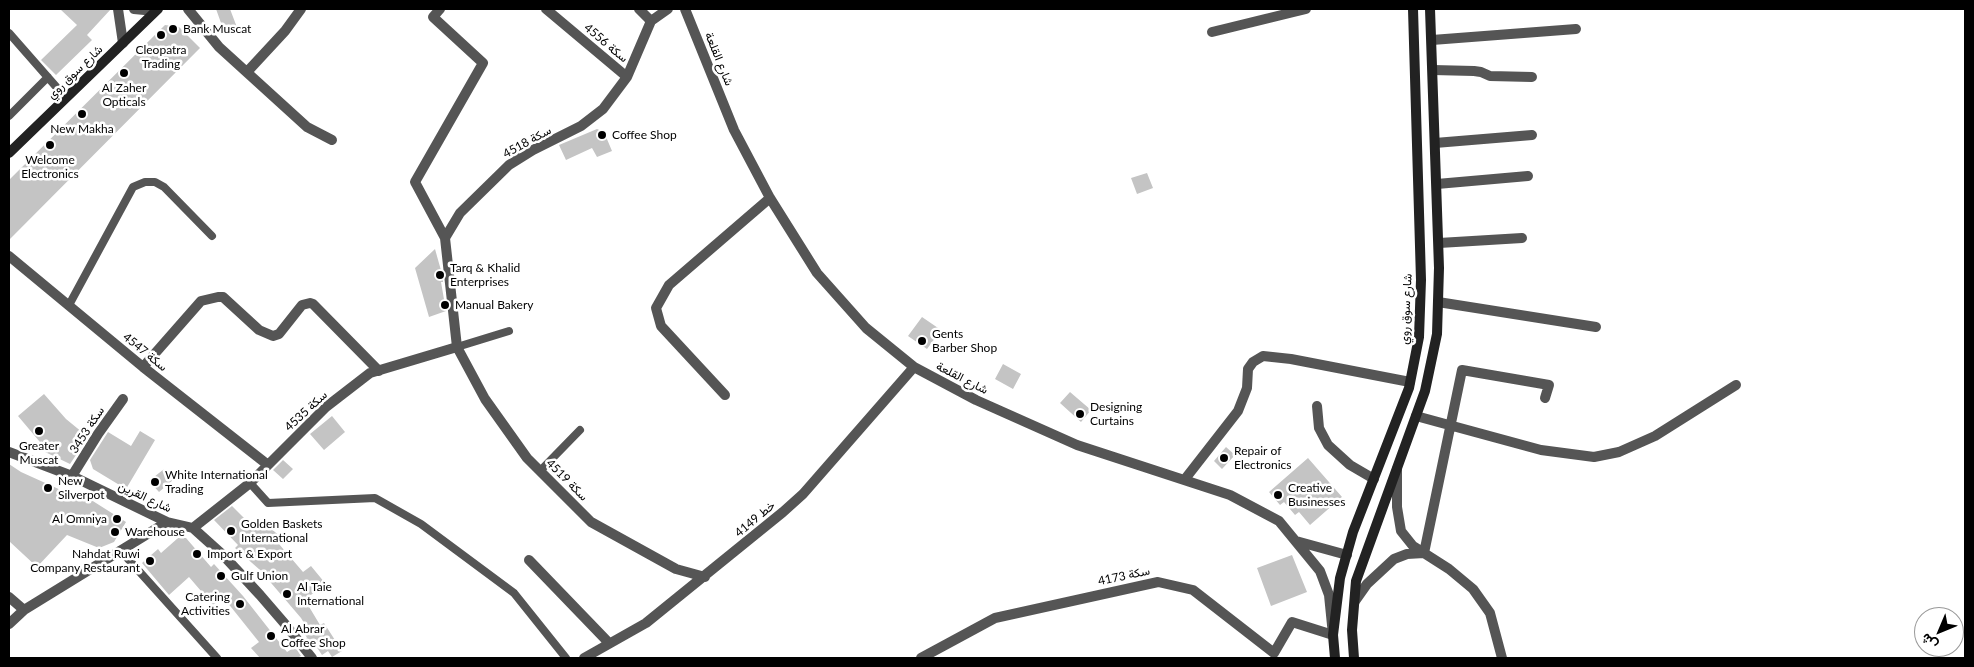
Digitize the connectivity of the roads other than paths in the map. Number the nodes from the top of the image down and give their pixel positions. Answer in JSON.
{"nodes":[{"id":1,"x":118,"y":9,"type":"edge"},
{"id":2,"x":134,"y":9,"type":"edge"},
{"id":3,"x":188,"y":9,"type":"edge"},
{"id":4,"x":301,"y":9,"type":"edge"},
{"id":5,"x":440,"y":9,"type":"edge"},
{"id":6,"x":546,"y":9,"type":"edge"},
{"id":7,"x":639,"y":9,"type":"edge"},
{"id":8,"x":668,"y":9,"type":"edge"},
{"id":9,"x":686,"y":9,"type":"edge"},
{"id":10,"x":1306,"y":9,"type":"edge"},
{"id":11,"x":1413,"y":9,"type":"edge"},
{"id":12,"x":1430,"y":9,"type":"edge"},
{"id":13,"x":157,"y":10,"type":"edge"},
{"id":14,"x":651,"y":20,"type":"junction"},
{"id":15,"x":1576,"y":29,"type":"dead end"},
{"id":16,"x":1212,"y":32,"type":"dead end"},
{"id":17,"x":9,"y":33,"type":"edge"},
{"id":18,"x":1432,"y":40,"type":"junction"},
{"id":19,"x":123,"y":43,"type":"junction"},
{"id":20,"x":1433,"y":70,"type":"junction"},
{"id":21,"x":247,"y":72,"type":"junction"},
{"id":22,"x":48,"y":77,"type":"junction"},
{"id":23,"x":628,"y":77,"type":"junction"},
{"id":24,"x":1532,"y":77,"type":"dead end"},
{"id":25,"x":66,"y":98,"type":"junction"},
{"id":26,"x":9,"y":116,"type":"edge"},
{"id":27,"x":1532,"y":135,"type":"dead end"},
{"id":28,"x":332,"y":140,"type":"dead end"},
{"id":29,"x":1435,"y":143,"type":"junction"},
{"id":30,"x":9,"y":154,"type":"edge"},
{"id":31,"x":1528,"y":176,"type":"dead end"},
{"id":32,"x":1436,"y":184,"type":"junction"},
{"id":33,"x":770,"y":198,"type":"junction"},
{"id":34,"x":212,"y":236,"type":"dead end"},
{"id":35,"x":445,"y":238,"type":"junction"},
{"id":36,"x":1522,"y":238,"type":"dead end"},
{"id":37,"x":1438,"y":243,"type":"junction"},
{"id":38,"x":9,"y":256,"type":"edge"},
{"id":39,"x":1438,"y":302,"type":"junction"},
{"id":40,"x":69,"y":305,"type":"junction"},
{"id":41,"x":1596,"y":327,"type":"dead end"},
{"id":42,"x":509,"y":332,"type":"dead end"},
{"id":43,"x":457,"y":347,"type":"junction"},
{"id":44,"x":143,"y":367,"type":"junction"},
{"id":45,"x":914,"y":367,"type":"junction"},
{"id":46,"x":379,"y":370,"type":"junction"},
{"id":47,"x":1410,"y":382,"type":"junction"},
{"id":48,"x":1736,"y":385,"type":"dead end"},
{"id":49,"x":725,"y":395,"type":"dead end"},
{"id":50,"x":124,"y":398,"type":"dead end"},
{"id":51,"x":1546,"y":398,"type":"dead end"},
{"id":52,"x":1317,"y":406,"type":"dead end"},
{"id":53,"x":1416,"y":416,"type":"junction"},
{"id":54,"x":1450,"y":426,"type":"junction"},
{"id":55,"x":580,"y":430,"type":"dead end"},
{"id":56,"x":9,"y":452,"type":"edge"},
{"id":57,"x":268,"y":465,"type":"junction"},
{"id":58,"x":1397,"y":468,"type":"junction"},
{"id":59,"x":540,"y":471,"type":"junction"},
{"id":60,"x":72,"y":476,"type":"junction"},
{"id":61,"x":1374,"y":478,"type":"junction"},
{"id":62,"x":1185,"y":479,"type":"junction"},
{"id":63,"x":250,"y":483,"type":"junction"},
{"id":64,"x":167,"y":522,"type":"junction"},
{"id":65,"x":193,"y":528,"type":"junction"},
{"id":66,"x":1296,"y":542,"type":"junction"},
{"id":67,"x":120,"y":550,"type":"junction"},
{"id":68,"x":1424,"y":553,"type":"junction"},
{"id":69,"x":1347,"y":555,"type":"junction"},
{"id":70,"x":529,"y":560,"type":"dead end"},
{"id":71,"x":705,"y":577,"type":"junction"},
{"id":72,"x":9,"y":597,"type":"edge"},
{"id":73,"x":1354,"y":601,"type":"junction"},
{"id":74,"x":24,"y":610,"type":"junction"},
{"id":75,"x":9,"y":624,"type":"edge"},
{"id":76,"x":1333,"y":635,"type":"junction"},
{"id":77,"x":609,"y":643,"type":"junction"},
{"id":78,"x":1275,"y":656,"type":"edge"},
{"id":79,"x":217,"y":658,"type":"edge"},
{"id":80,"x":312,"y":658,"type":"edge"},
{"id":81,"x":566,"y":658,"type":"edge"},
{"id":82,"x":584,"y":658,"type":"edge"},
{"id":83,"x":921,"y":658,"type":"edge"},
{"id":84,"x":1335,"y":658,"type":"edge"},
{"id":85,"x":1354,"y":658,"type":"edge"},
{"id":86,"x":1502,"y":658,"type":"edge"}],
"edges":[{"from":1,"to":19,"type":"street"},
{"from":2,"to":13,"type":"street"},
{"from":3,"to":21,"type":"street"},
{"from":4,"to":21,"type":"street"},
{"from":5,"to":35,"type":"street"},
{"from":6,"to":23,"type":"street","name":"سكة 4556"},
{"from":7,"to":14,"type":"street"},
{"from":8,"to":14,"type":"street"},
{"from":9,"to":33,"type":"street","name":"شارع القلعة"},
{"from":10,"to":16,"type":"street"},
{"from":11,"to":47,"type":"main road","name":"شارع سوق روي"},
{"from":12,"to":18,"type":"main road"},
{"from":13,"to":19,"type":"main road","name":"شارع سوق روي"},
{"from":14,"to":23,"type":"street","name":"سكة 4518"},
{"from":15,"to":18,"type":"street"},
{"from":17,"to":22,"type":"lane"},
{"from":18,"to":20,"type":"main road"},
{"from":19,"to":25,"type":"main road","name":"شارع سوق روي"},
{"from":20,"to":24,"type":"street"},
{"from":20,"to":29,"type":"main road"},
{"from":21,"to":28,"type":"street"},
{"from":22,"to":25,"type":"lane"},
{"from":22,"to":26,"type":"lane"},
{"from":23,"to":35,"type":"street","name":"سكة 4518"},
{"from":25,"to":30,"type":"main road","name":"شارع سوق روي"},
{"from":27,"to":29,"type":"street"},
{"from":29,"to":32,"type":"main road"},
{"from":31,"to":32,"type":"street"},
{"from":32,"to":37,"type":"main road"},
{"from":33,"to":45,"type":"street","name":"شارع القلعة"},
{"from":33,"to":49,"type":"street"},
{"from":34,"to":40,"type":"lane"},
{"from":35,"to":43,"type":"street"},
{"from":36,"to":37,"type":"street"},
{"from":37,"to":39,"type":"main road"},
{"from":38,"to":40,"type":"street","name":"سكة 4547"},
{"from":39,"to":41,"type":"street"},
{"from":39,"to":53,"type":"main road"},
{"from":40,"to":44,"type":"street","name":"سكة 4547"},
{"from":42,"to":43,"type":"lane"},
{"from":43,"to":46,"type":"street","name":"سكة 4535"},
{"from":43,"to":59,"type":"street","name":"سكة 4519"},
{"from":44,"to":46,"type":"street"},
{"from":44,"to":57,"type":"street","name":"سكة 4547"},
{"from":45,"to":62,"type":"street","name":"شارع القلعة"},
{"from":45,"to":71,"type":"street","name":"4149 خط"},
{"from":46,"to":57,"type":"street","name":"سكة 4535"},
{"from":47,"to":61,"type":"main road","name":"شارع سوق روي"},
{"from":47,"to":62,"type":"street"},
{"from":48,"to":54,"type":"street"},
{"from":50,"to":60,"type":"street","name":"سكة 3453"},
{"from":51,"to":54,"type":"street"},
{"from":52,"to":61,"type":"street"},
{"from":53,"to":54,"type":"street"},
{"from":53,"to":58,"type":"main road"},
{"from":54,"to":68,"type":"street"},
{"from":55,"to":59,"type":"lane"},
{"from":56,"to":60,"type":"street","name":"شارع القرين"},
{"from":57,"to":63,"type":"street","name":"سكة 4535"},
{"from":58,"to":68,"type":"street"},
{"from":58,"to":73,"type":"main road"},
{"from":59,"to":71,"type":"street","name":"سكة 4519"},
{"from":60,"to":64,"type":"street","name":"شارع القرين"},
{"from":61,"to":69,"type":"main road","name":"شارع سوق روي"},
{"from":62,"to":66,"type":"street","name":"شارع القلعة"},
{"from":63,"to":65,"type":"street","name":"سكة 4535"},
{"from":63,"to":81,"type":"lane"},
{"from":64,"to":65,"type":"street","name":"شارع القرين"},
{"from":64,"to":67,"type":"street"},
{"from":65,"to":80,"type":"street","name":"شارع القرين"},
{"from":66,"to":69,"type":"street"},
{"from":66,"to":76,"type":"street","name":"شارع القلعة"},
{"from":67,"to":74,"type":"street"},
{"from":67,"to":79,"type":"lane"},
{"from":68,"to":73,"type":"street"},
{"from":68,"to":86,"type":"street"},
{"from":69,"to":76,"type":"main road","name":"شارع سوق روي"},
{"from":70,"to":77,"type":"street"},
{"from":71,"to":77,"type":"street","name":"4149 خط"},
{"from":72,"to":74,"type":"street"},
{"from":73,"to":85,"type":"main road"},
{"from":74,"to":75,"type":"street"},
{"from":76,"to":78,"type":"street","name":"سكة 4173"},
{"from":76,"to":84,"type":"main road","name":"شارع سوق روي"},
{"from":77,"to":82,"type":"street","name":"4149 خط"},
{"from":78,"to":83,"type":"street","name":"سكة 4173"}]}
